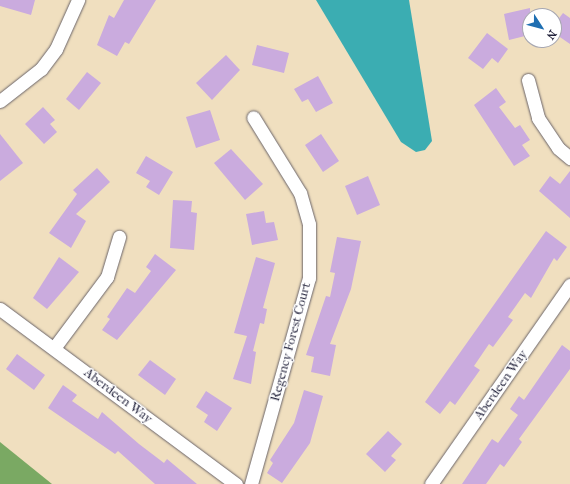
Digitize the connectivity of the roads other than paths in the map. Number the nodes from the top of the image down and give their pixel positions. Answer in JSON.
{"nodes":[{"id":1,"x":78,"y":0,"type":"edge"},
{"id":2,"x":528,"y":80,"type":"dead end"},
{"id":3,"x":0,"y":101,"type":"edge"},
{"id":4,"x":253,"y":117,"type":"dead end"},
{"id":5,"x":570,"y":158,"type":"edge"},
{"id":6,"x":120,"y":237,"type":"dead end"},
{"id":7,"x":570,"y":285,"type":"edge"},
{"id":8,"x":0,"y":309,"type":"edge"},
{"id":9,"x":54,"y":348,"type":"junction"},
{"id":10,"x":236,"y":484,"type":"edge"},
{"id":11,"x":251,"y":484,"type":"edge"},
{"id":12,"x":431,"y":484,"type":"edge"}],
"edges":[{"from":1,"to":3,"type":"street"},
{"from":2,"to":5,"type":"street"},
{"from":4,"to":11,"type":"street","name":"Regency Forest Court"},
{"from":6,"to":9,"type":"street"},
{"from":7,"to":12,"type":"street","name":"Aberdeen Way"},
{"from":8,"to":9,"type":"street","name":"Aberdeen Way"},
{"from":9,"to":10,"type":"street","name":"Aberdeen Way"}]}
